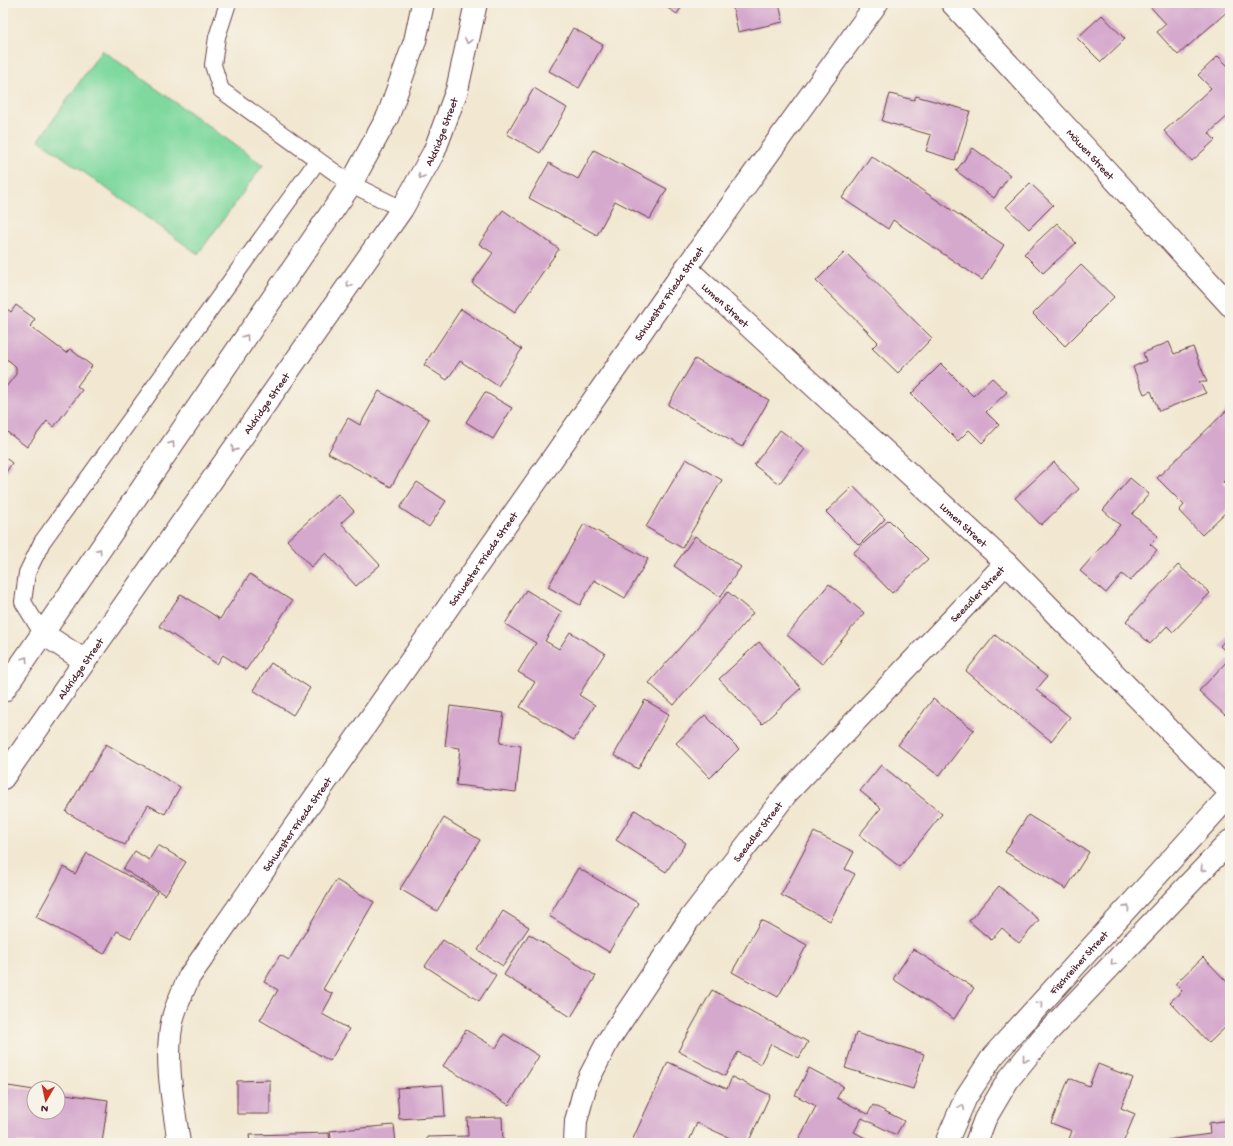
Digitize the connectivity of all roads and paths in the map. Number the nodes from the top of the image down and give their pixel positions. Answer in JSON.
{"nodes":[{"id":1,"x":228,"y":3,"type":"edge"},
{"id":2,"x":423,"y":3,"type":"edge"},
{"id":3,"x":476,"y":3,"type":"edge"},
{"id":4,"x":877,"y":3,"type":"edge"},
{"id":5,"x":952,"y":3,"type":"edge"},
{"id":6,"x":318,"y":160,"type":"junction"},
{"id":7,"x":351,"y":184,"type":"junction"},
{"id":8,"x":402,"y":209,"type":"junction"},
{"id":9,"x":686,"y":268,"type":"junction"},
{"id":10,"x":1230,"y":305,"type":"edge"},
{"id":11,"x":1006,"y":562,"type":"junction"},
{"id":12,"x":42,"y":633,"type":"junction"},
{"id":13,"x":85,"y":661,"type":"junction"},
{"id":14,"x":3,"y":691,"type":"edge"},
{"id":15,"x":3,"y":778,"type":"edge"},
{"id":16,"x":1230,"y":792,"type":"edge"},
{"id":17,"x":1230,"y":795,"type":"edge"},
{"id":18,"x":1230,"y":841,"type":"edge"},
{"id":19,"x":179,"y":1143,"type":"edge"},
{"id":20,"x":575,"y":1143,"type":"edge"},
{"id":21,"x":946,"y":1143,"type":"edge"},
{"id":22,"x":976,"y":1143,"type":"edge"}],
"edges":[{"from":1,"to":6,"type":"lane"},
{"from":2,"to":7,"type":"street"},
{"from":3,"to":8,"type":"street","name":"Aldridge Street","one_way":true},
{"from":4,"to":9,"type":"street","name":"Schwester Frieda Street"},
{"from":5,"to":10,"type":"street","name":"Möwen Street"},
{"from":6,"to":7,"type":"lane"},
{"from":6,"to":12,"type":"lane"},
{"from":7,"to":8,"type":"lane"},
{"from":12,"to":7,"type":"street","one_way":true},
{"from":8,"to":13,"type":"street","name":"Aldridge Street","one_way":true},
{"from":9,"to":11,"type":"street","name":"Lumen Street"},
{"from":9,"to":19,"type":"street","name":"Schwester Frieda Street"},
{"from":11,"to":16,"type":"street","name":"Lumen Street"},
{"from":11,"to":20,"type":"street","name":"Seeadler Street"},
{"from":12,"to":13,"type":"street"},
{"from":14,"to":12,"type":"street","one_way":true},
{"from":13,"to":15,"type":"street","name":"Aldridge Street"},
{"from":21,"to":17,"type":"street","name":"Fischreiher Street","one_way":true},
{"from":18,"to":22,"type":"street","one_way":true}]}
